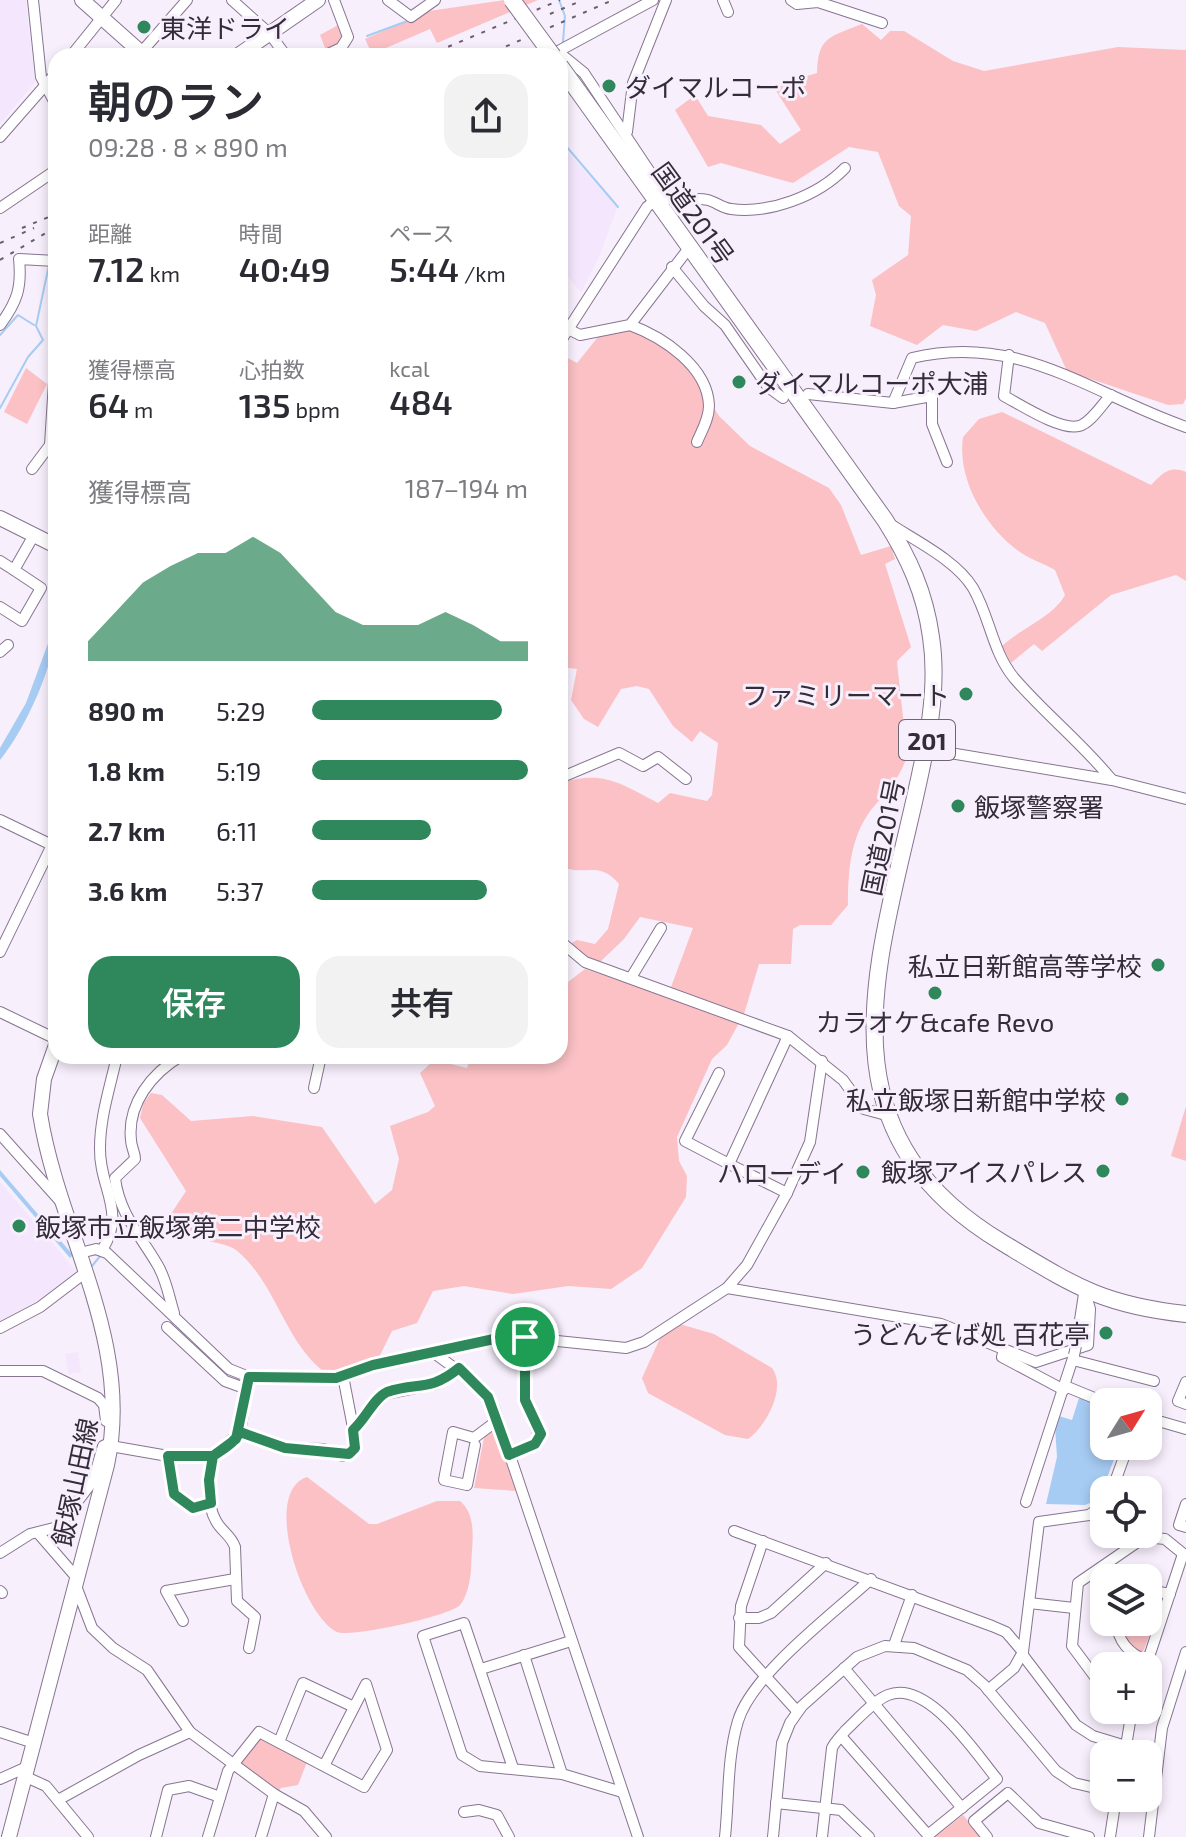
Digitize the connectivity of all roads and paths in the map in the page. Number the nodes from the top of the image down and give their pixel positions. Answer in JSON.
{"nodes":[{"id":1,"x":33,"y":0,"type":"edge"},
{"id":2,"x":82,"y":0,"type":"edge"},
{"id":3,"x":116,"y":0,"type":"edge"},
{"id":4,"x":187,"y":0,"type":"edge"},
{"id":5,"x":232,"y":0,"type":"edge"},
{"id":6,"x":318,"y":0,"type":"edge"},
{"id":7,"x":334,"y":0,"type":"edge"},
{"id":8,"x":388,"y":0,"type":"edge"},
{"id":9,"x":435,"y":0,"type":"edge"},
{"id":10,"x":512,"y":0,"type":"edge"},
{"id":11,"x":653,"y":0,"type":"edge"},
{"id":12,"x":666,"y":0,"type":"edge"},
{"id":13,"x":723,"y":0,"type":"edge"},
{"id":14,"x":799,"y":1,"type":"edge"},
{"id":15,"x":728,"y":12,"type":"dead end"},
{"id":16,"x":101,"y":17,"type":"junction"},
{"id":17,"x":882,"y":23,"type":"dead end"},
{"id":18,"x":270,"y":34,"type":"junction"},
{"id":19,"x":77,"y":48,"type":"edge"},
{"id":20,"x":138,"y":48,"type":"edge"},
{"id":21,"x":146,"y":48,"type":"edge"},
{"id":22,"x":249,"y":48,"type":"edge"},
{"id":23,"x":280,"y":48,"type":"edge"},
{"id":24,"x":341,"y":48,"type":"edge"},
{"id":25,"x":550,"y":48,"type":"edge"},
{"id":26,"x":568,"y":53,"type":"edge"},
{"id":27,"x":568,"y":64,"type":"edge"},
{"id":28,"x":568,"y":74,"type":"edge"},
{"id":29,"x":48,"y":82,"type":"edge"},
{"id":30,"x":45,"y":85,"type":"junction"},
{"id":31,"x":48,"y":90,"type":"edge"},
{"id":32,"x":0,"y":137,"type":"edge"},
{"id":33,"x":629,"y":138,"type":"junction"},
{"id":34,"x":845,"y":168,"type":"dead end"},
{"id":35,"x":48,"y":175,"type":"edge"},
{"id":36,"x":659,"y":197,"type":"junction"},
{"id":37,"x":0,"y":208,"type":"edge"},
{"id":38,"x":689,"y":248,"type":"junction"},
{"id":39,"x":48,"y":261,"type":"edge"},
{"id":40,"x":672,"y":267,"type":"junction"},
{"id":41,"x":0,"y":325,"type":"edge"},
{"id":42,"x":630,"y":325,"type":"junction"},
{"id":43,"x":568,"y":329,"type":"joint"},
{"id":44,"x":1009,"y":355,"type":"junction"},
{"id":45,"x":808,"y":394,"type":"dead end"},
{"id":46,"x":1111,"y":395,"type":"junction"},
{"id":47,"x":783,"y":398,"type":"dead end"},
{"id":48,"x":893,"y":403,"type":"junction"},
{"id":49,"x":1186,"y":427,"type":"edge"},
{"id":50,"x":697,"y":442,"type":"dead end"},
{"id":51,"x":48,"y":453,"type":"edge"},
{"id":52,"x":947,"y":462,"type":"dead end"},
{"id":53,"x":32,"y":469,"type":"dead end"},
{"id":54,"x":0,"y":518,"type":"edge"},
{"id":55,"x":885,"y":520,"type":"junction"},
{"id":56,"x":34,"y":535,"type":"junction"},
{"id":57,"x":48,"y":542,"type":"edge"},
{"id":58,"x":0,"y":561,"type":"edge"},
{"id":59,"x":14,"y":570,"type":"junction"},
{"id":60,"x":0,"y":607,"type":"edge"},
{"id":61,"x":926,"y":749,"type":"junction"},
{"id":62,"x":568,"y":775,"type":"edge"},
{"id":63,"x":686,"y":779,"type":"dead end"},
{"id":64,"x":1112,"y":780,"type":"junction"},
{"id":65,"x":1186,"y":799,"type":"edge"},
{"id":66,"x":0,"y":820,"type":"edge"},
{"id":67,"x":48,"y":843,"type":"edge"},
{"id":68,"x":48,"y":858,"type":"edge"},
{"id":69,"x":661,"y":928,"type":"dead end"},
{"id":70,"x":568,"y":948,"type":"edge"},
{"id":71,"x":0,"y":952,"type":"edge"},
{"id":72,"x":632,"y":976,"type":"junction"},
{"id":73,"x":0,"y":1012,"type":"edge"},
{"id":74,"x":788,"y":1036,"type":"junction"},
{"id":75,"x":48,"y":1038,"type":"edge"},
{"id":76,"x":822,"y":1061,"type":"junction"},
{"id":77,"x":49,"y":1064,"type":"edge"},
{"id":78,"x":115,"y":1064,"type":"edge"},
{"id":79,"x":171,"y":1064,"type":"edge"},
{"id":80,"x":319,"y":1064,"type":"edge"},
{"id":81,"x":719,"y":1073,"type":"dead end"},
{"id":82,"x":314,"y":1088,"type":"dead end"},
{"id":83,"x":886,"y":1115,"type":"junction"},
{"id":84,"x":0,"y":1134,"type":"edge"},
{"id":85,"x":729,"y":1164,"type":"junction"},
{"id":86,"x":787,"y":1193,"type":"junction"},
{"id":87,"x":113,"y":1196,"type":"junction"},
{"id":88,"x":64,"y":1205,"type":"junction"},
{"id":89,"x":102,"y":1250,"type":"junction"},
{"id":90,"x":80,"y":1253,"type":"junction"},
{"id":91,"x":86,"y":1272,"type":"junction"},
{"id":92,"x":727,"y":1288,"type":"junction"},
{"id":93,"x":1085,"y":1292,"type":"junction"},
{"id":94,"x":1186,"y":1314,"type":"edge"},
{"id":95,"x":175,"y":1315,"type":"junction"},
{"id":96,"x":167,"y":1327,"type":"dead end"},
{"id":97,"x":0,"y":1328,"type":"edge"},
{"id":98,"x":525,"y":1337,"type":"junction"},
{"id":99,"x":1004,"y":1349,"type":"junction"},
{"id":100,"x":434,"y":1353,"type":"junction"},
{"id":101,"x":1074,"y":1353,"type":"junction"},
{"id":102,"x":459,"y":1368,"type":"junction"},
{"id":103,"x":0,"y":1371,"type":"edge"},
{"id":104,"x":343,"y":1376,"type":"junction"},
{"id":105,"x":249,"y":1377,"type":"junction"},
{"id":106,"x":1154,"y":1381,"type":"dead end"},
{"id":107,"x":1186,"y":1382,"type":"edge"},
{"id":108,"x":1064,"y":1388,"type":"junction"},
{"id":109,"x":247,"y":1389,"type":"junction"},
{"id":110,"x":1090,"y":1397,"type":"edge"},
{"id":111,"x":1186,"y":1404,"type":"edge"},
{"id":112,"x":498,"y":1420,"type":"junction"},
{"id":113,"x":1162,"y":1422,"type":"edge"},
{"id":114,"x":1186,"y":1429,"type":"edge"},
{"id":115,"x":353,"y":1430,"type":"junction"},
{"id":116,"x":240,"y":1432,"type":"junction"},
{"id":117,"x":107,"y":1445,"type":"junction"},
{"id":118,"x":475,"y":1445,"type":"dead end"},
{"id":119,"x":509,"y":1455,"type":"junction"},
{"id":120,"x":168,"y":1456,"type":"junction"},
{"id":121,"x":213,"y":1456,"type":"junction"},
{"id":122,"x":1026,"y":1502,"type":"dead end"},
{"id":123,"x":211,"y":1503,"type":"junction"},
{"id":124,"x":1186,"y":1504,"type":"edge"},
{"id":125,"x":1090,"y":1514,"type":"edge"},
{"id":126,"x":1186,"y":1527,"type":"edge"},
{"id":127,"x":734,"y":1531,"type":"dead end"},
{"id":128,"x":38,"y":1533,"type":"junction"},
{"id":129,"x":763,"y":1541,"type":"junction"},
{"id":130,"x":0,"y":1553,"type":"edge"},
{"id":131,"x":1185,"y":1555,"type":"edge"},
{"id":132,"x":826,"y":1563,"type":"junction"},
{"id":133,"x":235,"y":1579,"type":"junction"},
{"id":134,"x":871,"y":1579,"type":"junction"},
{"id":135,"x":76,"y":1581,"type":"junction"},
{"id":136,"x":1162,"y":1593,"type":"edge"},
{"id":137,"x":1170,"y":1594,"type":"junction"},
{"id":138,"x":912,"y":1595,"type":"junction"},
{"id":139,"x":1029,"y":1603,"type":"junction"},
{"id":140,"x":1074,"y":1608,"type":"junction"},
{"id":141,"x":739,"y":1618,"type":"junction"},
{"id":142,"x":183,"y":1621,"type":"dead end"},
{"id":143,"x":1121,"y":1636,"type":"edge"},
{"id":144,"x":571,"y":1641,"type":"junction"},
{"id":145,"x":894,"y":1645,"type":"junction"},
{"id":146,"x":249,"y":1648,"type":"dead end"},
{"id":147,"x":1133,"y":1652,"type":"edge"},
{"id":148,"x":1150,"y":1652,"type":"edge"},
{"id":149,"x":1186,"y":1652,"type":"edge"},
{"id":150,"x":1022,"y":1653,"type":"junction"},
{"id":151,"x":524,"y":1655,"type":"junction"},
{"id":152,"x":844,"y":1668,"type":"junction"},
{"id":153,"x":481,"y":1669,"type":"junction"},
{"id":154,"x":1090,"y":1670,"type":"edge"},
{"id":155,"x":765,"y":1677,"type":"junction"},
{"id":156,"x":988,"y":1690,"type":"junction"},
{"id":157,"x":876,"y":1704,"type":"junction"},
{"id":158,"x":354,"y":1707,"type":"junction"},
{"id":159,"x":797,"y":1711,"type":"junction"},
{"id":160,"x":1130,"y":1724,"type":"edge"},
{"id":161,"x":0,"y":1732,"type":"edge"},
{"id":162,"x":190,"y":1732,"type":"junction"},
{"id":163,"x":841,"y":1736,"type":"junction"},
{"id":164,"x":1160,"y":1740,"type":"edge"},
{"id":165,"x":279,"y":1742,"type":"junction"},
{"id":166,"x":34,"y":1743,"type":"junction"},
{"id":167,"x":232,"y":1765,"type":"junction"},
{"id":168,"x":324,"y":1766,"type":"junction"},
{"id":169,"x":513,"y":1768,"type":"junction"},
{"id":170,"x":28,"y":1772,"type":"junction"},
{"id":171,"x":562,"y":1774,"type":"junction"},
{"id":172,"x":0,"y":1779,"type":"edge"},
{"id":173,"x":1090,"y":1787,"type":"edge"},
{"id":174,"x":622,"y":1792,"type":"junction"},
{"id":175,"x":274,"y":1794,"type":"junction"},
{"id":176,"x":220,"y":1797,"type":"junction"},
{"id":177,"x":58,"y":1800,"type":"junction"},
{"id":178,"x":776,"y":1803,"type":"junction"},
{"id":179,"x":823,"y":1807,"type":"junction"},
{"id":180,"x":962,"y":1808,"type":"junction"},
{"id":181,"x":464,"y":1812,"type":"dead end"},
{"id":182,"x":1114,"y":1812,"type":"edge"},
{"id":183,"x":1150,"y":1812,"type":"edge"},
{"id":184,"x":318,"y":1824,"type":"junction"},
{"id":185,"x":9,"y":1837,"type":"edge"},
{"id":186,"x":88,"y":1837,"type":"edge"},
{"id":187,"x":156,"y":1837,"type":"edge"},
{"id":188,"x":208,"y":1837,"type":"edge"},
{"id":189,"x":261,"y":1837,"type":"edge"},
{"id":190,"x":313,"y":1837,"type":"edge"},
{"id":191,"x":326,"y":1837,"type":"edge"},
{"id":192,"x":509,"y":1837,"type":"edge"},
{"id":193,"x":638,"y":1837,"type":"edge"},
{"id":194,"x":725,"y":1837,"type":"edge"},
{"id":195,"x":773,"y":1837,"type":"edge"},
{"id":196,"x":822,"y":1837,"type":"edge"},
{"id":197,"x":869,"y":1837,"type":"edge"},
{"id":198,"x":987,"y":1837,"type":"edge"},
{"id":199,"x":1089,"y":1837,"type":"edge"},
{"id":200,"x":1110,"y":1837,"type":"edge"},
{"id":201,"x":1149,"y":1837,"type":"edge"}],
"edges":[{"from":1,"to":30,"type":"street"},
{"from":2,"to":16,"type":"main road"},
{"from":3,"to":16,"type":"street"},
{"from":4,"to":21,"type":"street"},
{"from":5,"to":18,"type":"street"},
{"from":6,"to":18,"type":"main road"},
{"from":7,"to":24,"type":"street"},
{"from":8,"to":9,"type":"street"},
{"from":10,"to":25,"type":"highway","name":"国道201号","number":"201","bridge":true},
{"from":11,"to":26,"type":"street"},
{"from":12,"to":33,"type":"street"},
{"from":13,"to":15,"type":"street"},
{"from":14,"to":17,"type":"street"},
{"from":16,"to":19,"type":"street"},
{"from":16,"to":20,"type":"main road"},
{"from":18,"to":22,"type":"main road"},
{"from":18,"to":23,"type":"street"},
{"from":27,"to":33,"type":"street"},
{"from":28,"to":36,"type":"highway","name":"国道201号","number":"201","bridge":true},
{"from":29,"to":30,"type":"street"},
{"from":30,"to":31,"type":"street"},
{"from":30,"to":32,"type":"street"},
{"from":33,"to":36,"type":"street"},
{"from":34,"to":36,"type":"street"},
{"from":35,"to":37,"type":"street"},
{"from":36,"to":38,"type":"highway","name":"国道201号","number":"201"},
{"from":36,"to":43,"type":"street"},
{"from":38,"to":40,"type":"street"},
{"from":38,"to":55,"type":"highway","name":"国道201号","number":"201"},
{"from":39,"to":41,"type":"street"},
{"from":40,"to":42,"type":"street"},
{"from":40,"to":47,"type":"street"},
{"from":42,"to":43,"type":"street"},
{"from":42,"to":50,"type":"street"},
{"from":44,"to":46,"type":"street"},
{"from":44,"to":46,"type":"street"},
{"from":44,"to":48,"type":"street"},
{"from":45,"to":48,"type":"street"},
{"from":46,"to":49,"type":"street"},
{"from":48,"to":52,"type":"street"},
{"from":51,"to":53,"type":"street"},
{"from":54,"to":56,"type":"main road"},
{"from":55,"to":61,"type":"highway","name":"国道201号","number":"201"},
{"from":55,"to":64,"type":"street"},
{"from":56,"to":57,"type":"main road"},
{"from":56,"to":59,"type":"street"},
{"from":58,"to":59,"type":"street"},
{"from":59,"to":60,"type":"street"},
{"from":61,"to":64,"type":"street"},
{"from":61,"to":83,"type":"highway","name":"国道201号","number":"201"},
{"from":62,"to":63,"type":"street"},
{"from":64,"to":65,"type":"street"},
{"from":66,"to":67,"type":"street"},
{"from":68,"to":71,"type":"street"},
{"from":69,"to":72,"type":"street"},
{"from":70,"to":72,"type":"street"},
{"from":72,"to":74,"type":"street"},
{"from":73,"to":75,"type":"street"},
{"from":74,"to":76,"type":"street"},
{"from":74,"to":85,"type":"street"},
{"from":76,"to":83,"type":"street"},
{"from":76,"to":86,"type":"street"},
{"from":77,"to":88,"type":"main road","name":"飯塚山田線"},
{"from":78,"to":87,"type":"street"},
{"from":79,"to":87,"type":"street"},
{"from":80,"to":82,"type":"street"},
{"from":81,"to":85,"type":"street"},
{"from":83,"to":93,"type":"highway","name":"国道201号","number":"201"},
{"from":84,"to":88,"type":"street"},
{"from":85,"to":86,"type":"street"},
{"from":86,"to":92,"type":"street"},
{"from":87,"to":89,"type":"street"},
{"from":87,"to":95,"type":"street"},
{"from":88,"to":90,"type":"main road","name":"飯塚山田線"},
{"from":89,"to":90,"type":"street"},
{"from":89,"to":95,"type":"street"},
{"from":90,"to":91,"type":"main road","name":"飯塚山田線"},
{"from":91,"to":97,"type":"street"},
{"from":91,"to":117,"type":"main road","name":"飯塚山田線"},
{"from":92,"to":98,"type":"street"},
{"from":92,"to":99,"type":"street"},
{"from":93,"to":94,"type":"highway","name":"国道201号","number":"201"},
{"from":93,"to":99,"type":"street"},
{"from":93,"to":101,"type":"street"},
{"from":95,"to":105,"type":"street"},
{"from":96,"to":109,"type":"street"},
{"from":98,"to":100,"type":"street"},
{"from":98,"to":119,"type":"street"},
{"from":99,"to":108,"type":"street"},
{"from":100,"to":102,"type":"street"},
{"from":100,"to":104,"type":"street"},
{"from":101,"to":106,"type":"street"},
{"from":101,"to":108,"type":"street"},
{"from":102,"to":112,"type":"street"},
{"from":102,"to":115,"type":"street"},
{"from":103,"to":117,"type":"street"},
{"from":104,"to":105,"type":"street"},
{"from":104,"to":115,"type":"street"},
{"from":105,"to":109,"type":"street"},
{"from":107,"to":111,"type":"street"},
{"from":108,"to":110,"type":"street"},
{"from":108,"to":122,"type":"street"},
{"from":109,"to":116,"type":"street"},
{"from":112,"to":118,"type":"street"},
{"from":112,"to":119,"type":"street"},
{"from":113,"to":114,"type":"street"},
{"from":115,"to":116,"type":"street"},
{"from":116,"to":121,"type":"street"},
{"from":117,"to":120,"type":"street"},
{"from":117,"to":128,"type":"street"},
{"from":117,"to":135,"type":"main road","name":"飯塚山田線"},
{"from":119,"to":144,"type":"street"},
{"from":120,"to":121,"type":"street"},
{"from":120,"to":123,"type":"street"},
{"from":121,"to":123,"type":"street"},
{"from":123,"to":133,"type":"street"},
{"from":124,"to":126,"type":"street"},
{"from":125,"to":139,"type":"street"},
{"from":127,"to":129,"type":"street"},
{"from":128,"to":130,"type":"street"},
{"from":128,"to":135,"type":"street"},
{"from":129,"to":132,"type":"street"},
{"from":129,"to":141,"type":"street"},
{"from":131,"to":137,"type":"street"},
{"from":131,"to":140,"type":"street"},
{"from":132,"to":134,"type":"street"},
{"from":132,"to":141,"type":"street"},
{"from":133,"to":142,"type":"street"},
{"from":133,"to":146,"type":"street"},
{"from":134,"to":138,"type":"street"},
{"from":134,"to":155,"type":"street"},
{"from":135,"to":162,"type":"street"},
{"from":135,"to":166,"type":"main road","name":"飯塚山田線"},
{"from":136,"to":137,"type":"street"},
{"from":137,"to":148,"type":"street"},
{"from":138,"to":145,"type":"street"},
{"from":138,"to":150,"type":"street"},
{"from":139,"to":140,"type":"street"},
{"from":139,"to":150,"type":"street"},
{"from":140,"to":154,"type":"street"},
{"from":141,"to":155,"type":"street"},
{"from":143,"to":147,"type":"street"},
{"from":144,"to":151,"type":"street"},
{"from":144,"to":174,"type":"street"},
{"from":145,"to":152,"type":"street"},
{"from":145,"to":156,"type":"street"},
{"from":149,"to":164,"type":"street"},
{"from":150,"to":156,"type":"street"},
{"from":150,"to":160,"type":"street"},
{"from":151,"to":153,"type":"street"},
{"from":151,"to":171,"type":"street"},
{"from":152,"to":157,"type":"street"},
{"from":152,"to":159,"type":"street"},
{"from":153,"to":169,"type":"street"},
{"from":153,"to":169,"type":"street"},
{"from":155,"to":159,"type":"street"},
{"from":155,"to":194,"type":"street"},
{"from":156,"to":173,"type":"street"},
{"from":157,"to":163,"type":"street"},
{"from":157,"to":180,"type":"street"},
{"from":157,"to":180,"type":"street"},
{"from":158,"to":165,"type":"street"},
{"from":158,"to":168,"type":"street"},
{"from":158,"to":168,"type":"street"},
{"from":159,"to":178,"type":"street"},
{"from":161,"to":166,"type":"street"},
{"from":162,"to":167,"type":"street"},
{"from":162,"to":177,"type":"street"},
{"from":163,"to":179,"type":"street"},
{"from":163,"to":180,"type":"street"},
{"from":165,"to":167,"type":"street"},
{"from":165,"to":168,"type":"street"},
{"from":166,"to":170,"type":"main road","name":"飯塚山田線"},
{"from":167,"to":175,"type":"street"},
{"from":167,"to":176,"type":"street"},
{"from":169,"to":171,"type":"street"},
{"from":170,"to":172,"type":"street"},
{"from":170,"to":177,"type":"street"},
{"from":170,"to":185,"type":"main road","name":"飯塚山田線"},
{"from":171,"to":174,"type":"street"},
{"from":174,"to":193,"type":"street"},
{"from":175,"to":184,"type":"street"},
{"from":175,"to":189,"type":"street"},
{"from":176,"to":187,"type":"street"},
{"from":176,"to":188,"type":"street"},
{"from":177,"to":186,"type":"street"},
{"from":178,"to":179,"type":"street"},
{"from":178,"to":195,"type":"street"},
{"from":179,"to":196,"type":"street"},
{"from":179,"to":197,"type":"street"},
{"from":181,"to":192,"type":"street"},
{"from":182,"to":200,"type":"street"},
{"from":183,"to":201,"type":"street"},
{"from":184,"to":190,"type":"street"},
{"from":184,"to":191,"type":"street"},
{"from":198,"to":199,"type":"street"}]}
